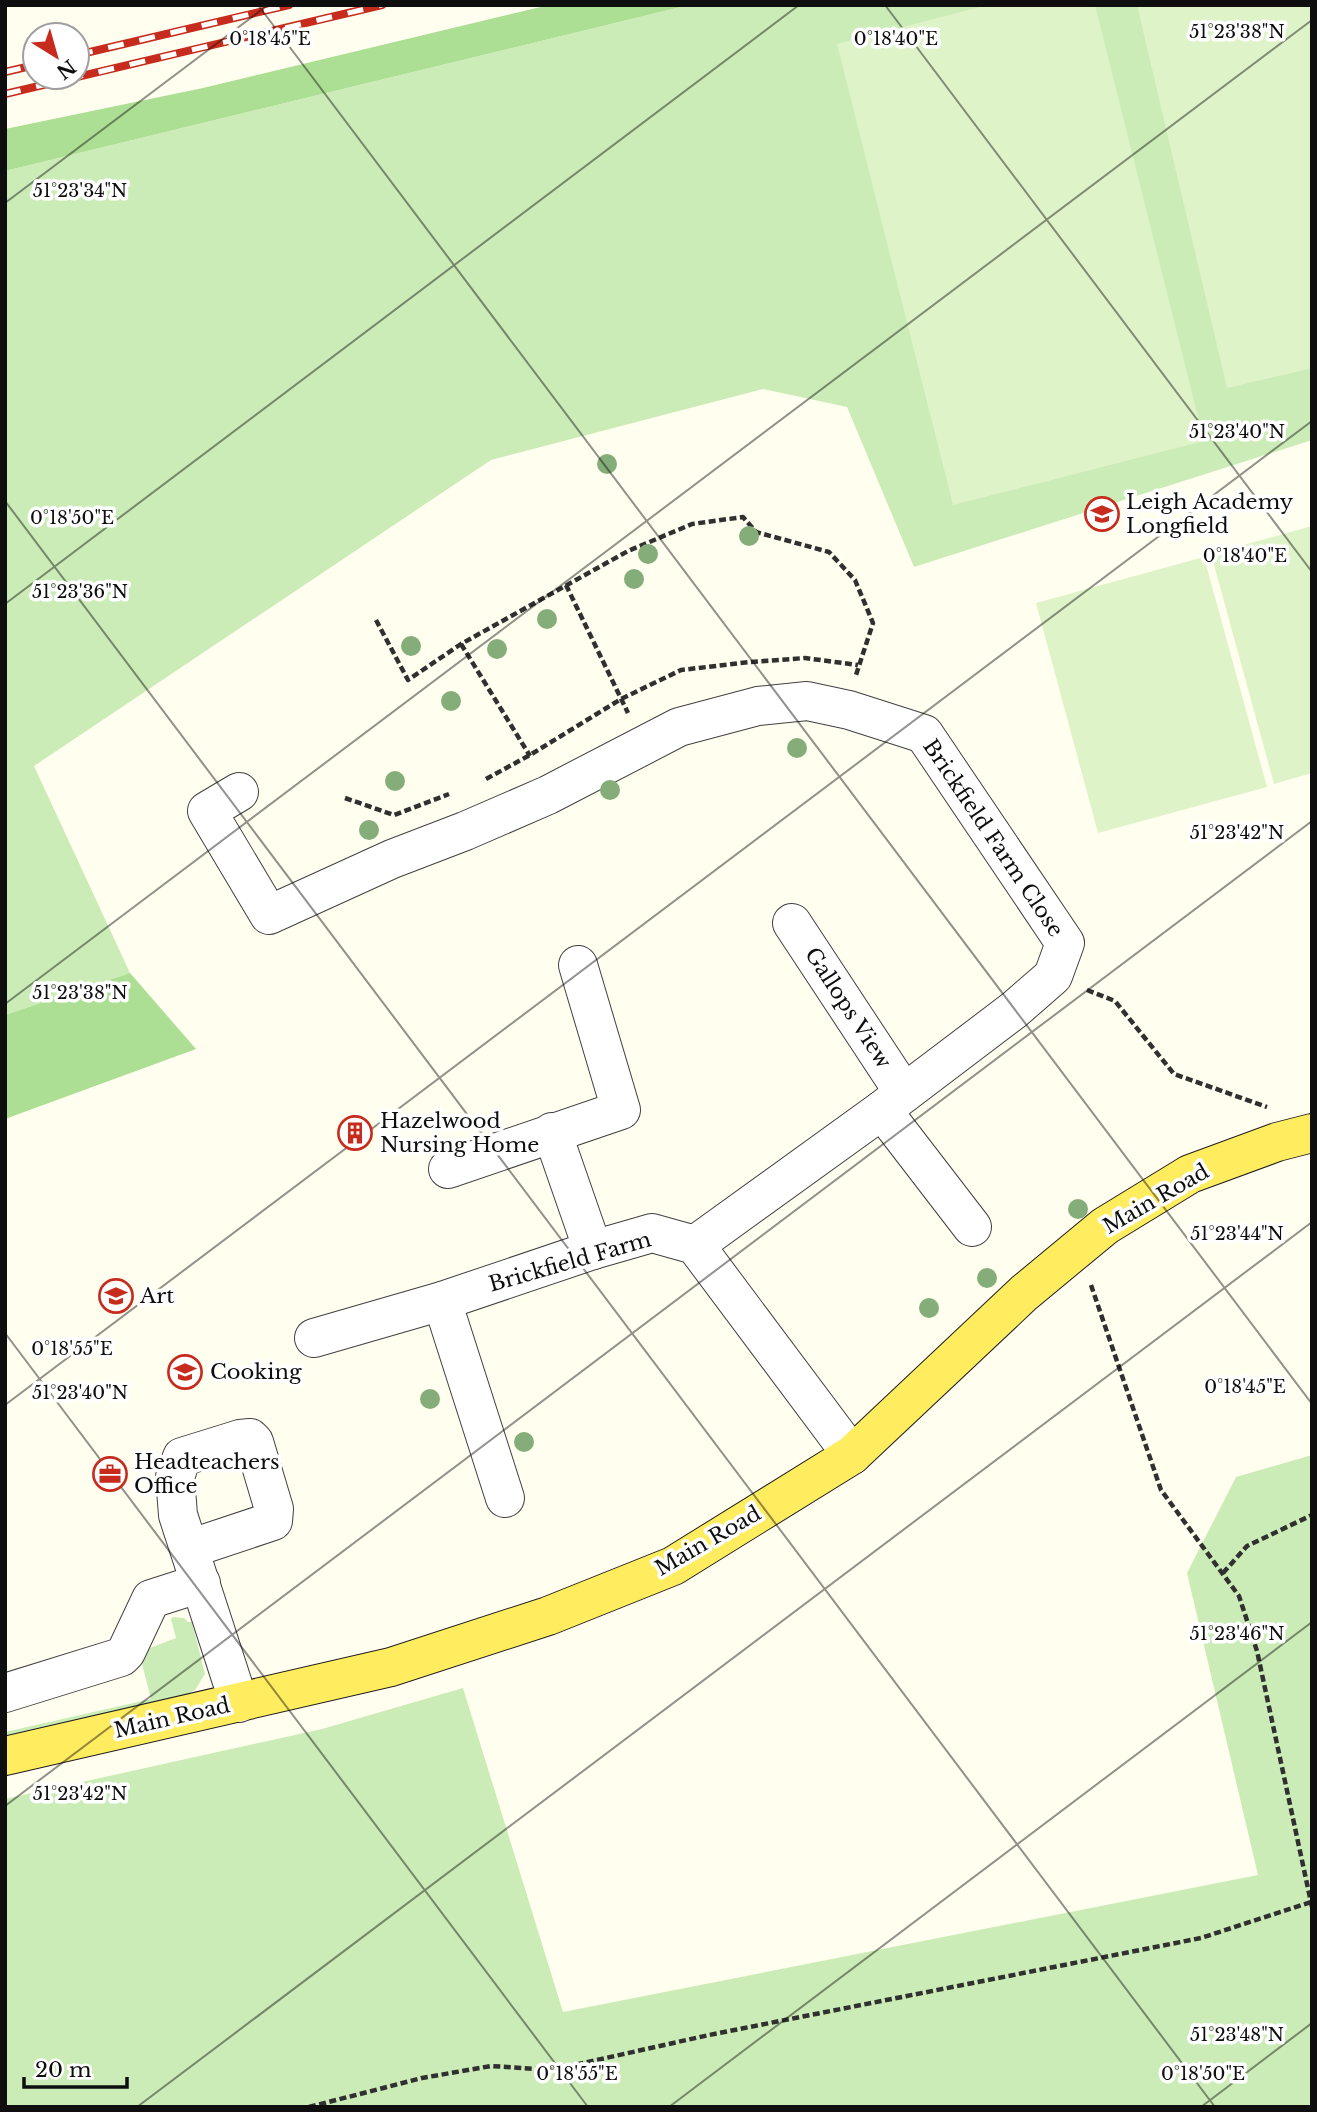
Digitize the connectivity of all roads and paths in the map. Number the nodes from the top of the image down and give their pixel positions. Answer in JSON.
{"nodes":[{"id":1,"x":566,"y":585,"type":"junction"},
{"id":2,"x":376,"y":621,"type":"dead end"},
{"id":3,"x":461,"y":644,"type":"junction"},
{"id":4,"x":849,"y":710,"type":"junction"},
{"id":5,"x":644,"y":743,"type":"junction"},
{"id":6,"x":239,"y":792,"type":"dead end"},
{"id":7,"x":548,"y":795,"type":"junction"},
{"id":8,"x":792,"y":923,"type":"dead end"},
{"id":9,"x":578,"y":965,"type":"dead end"},
{"id":10,"x":1053,"y":976,"type":"junction"},
{"id":11,"x":893,"y":1101,"type":"junction"},
{"id":12,"x":1274,"y":1110,"type":"dead end"},
{"id":13,"x":552,"y":1132,"type":"junction"},
{"id":14,"x":1312,"y":1133,"type":"edge"},
{"id":15,"x":448,"y":1169,"type":"dead end"},
{"id":16,"x":972,"y":1227,"type":"dead end"},
{"id":17,"x":695,"y":1245,"type":"junction"},
{"id":18,"x":1079,"y":1248,"type":"junction"},
{"id":19,"x":593,"y":1250,"type":"junction"},
{"id":20,"x":442,"y":1301,"type":"junction"},
{"id":21,"x":314,"y":1338,"type":"dead end"},
{"id":22,"x":852,"y":1455,"type":"junction"},
{"id":23,"x":505,"y":1498,"type":"dead end"},
{"id":24,"x":1312,"y":1515,"type":"edge"},
{"id":25,"x":1223,"y":1573,"type":"junction"},
{"id":26,"x":5,"y":1693,"type":"edge"},
{"id":27,"x":239,"y":1703,"type":"junction"},
{"id":28,"x":5,"y":1756,"type":"edge"},
{"id":29,"x":1311,"y":1905,"type":"edge"},
{"id":30,"x":309,"y":2107,"type":"edge"}],
"edges":[{"from":1,"to":3,"type":"path"},
{"from":1,"to":4,"type":"path"},
{"from":1,"to":5,"type":"path"},
{"from":2,"to":3,"type":"path"},
{"from":3,"to":7,"type":"path"},
{"from":4,"to":5,"type":"street","name":"Brickfield Farm Close"},
{"from":4,"to":10,"type":"street","name":"Brickfield Farm Close"},
{"from":5,"to":7,"type":"street","name":"Brickfield Farm Close"},
{"from":6,"to":7,"type":"street","name":"Brickfield Farm Close"},
{"from":8,"to":11,"type":"street","name":"Gallops View"},
{"from":9,"to":13,"type":"street"},
{"from":10,"to":11,"type":"street","name":"Brickfield Farm Close"},
{"from":10,"to":12,"type":"path"},
{"from":11,"to":16,"type":"street","name":"Gallops View"},
{"from":11,"to":17,"type":"street","name":"Brickfield Farm Close"},
{"from":13,"to":15,"type":"street"},
{"from":13,"to":19,"type":"street"},
{"from":14,"to":18,"type":"main road","name":"Main Road"},
{"from":17,"to":19,"type":"street","name":"Brickfield Farm"},
{"from":17,"to":22,"type":"street"},
{"from":18,"to":22,"type":"main road","name":"Main Road"},
{"from":18,"to":25,"type":"path"},
{"from":19,"to":20,"type":"street","name":"Brickfield Farm"},
{"from":20,"to":21,"type":"street","name":"Brickfield Farm"},
{"from":20,"to":23,"type":"street"},
{"from":22,"to":27,"type":"main road","name":"Main Road"},
{"from":24,"to":25,"type":"path"},
{"from":25,"to":29,"type":"path"},
{"from":26,"to":27,"type":"street"},
{"from":27,"to":28,"type":"main road","name":"Main Road"},
{"from":29,"to":30,"type":"path"}]}
